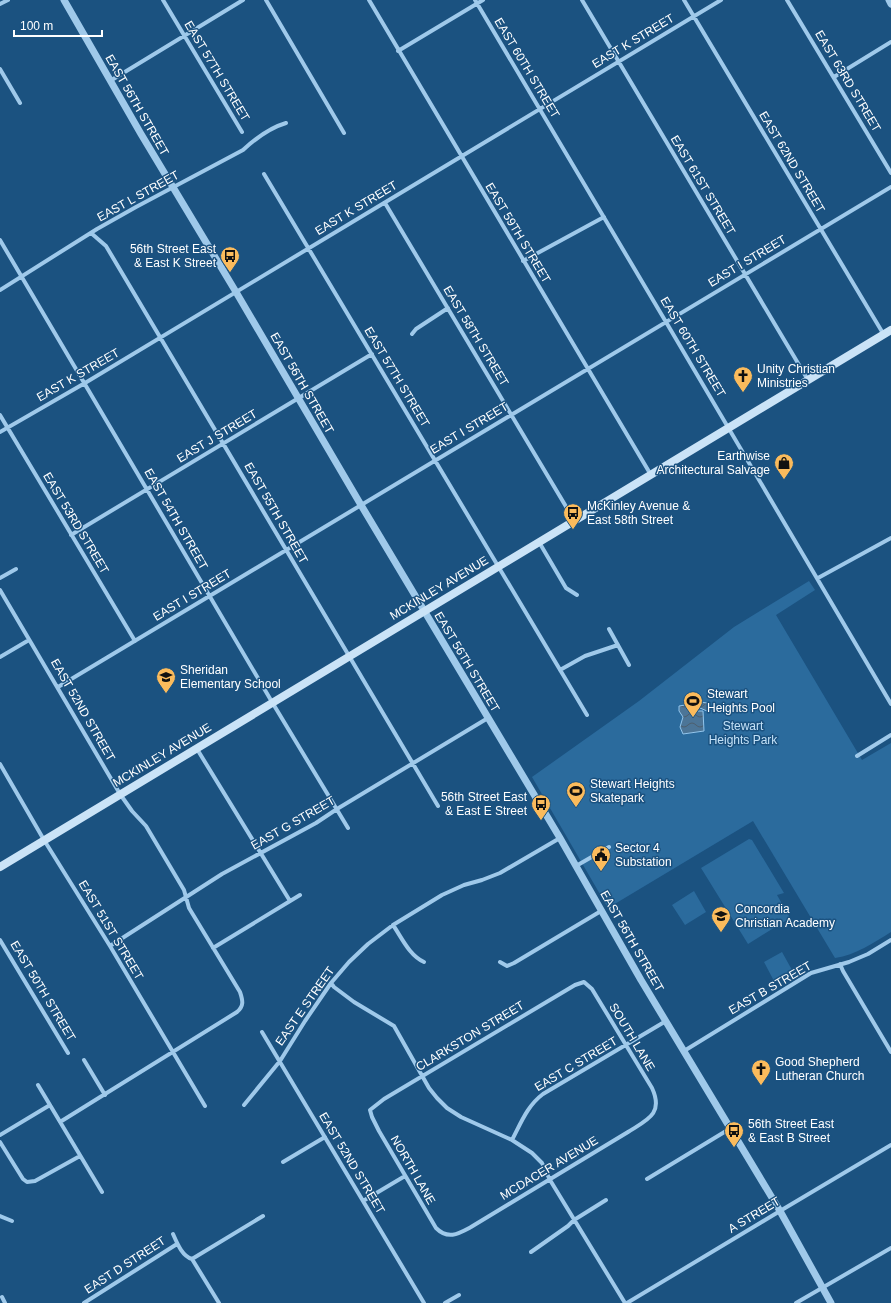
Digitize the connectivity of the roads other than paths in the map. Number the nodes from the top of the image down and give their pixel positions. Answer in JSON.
{"nodes":[{"id":1,"x":8,"y":0,"type":"edge"},
{"id":2,"x":64,"y":0,"type":"edge"},
{"id":3,"x":163,"y":0,"type":"edge"},
{"id":4,"x":243,"y":0,"type":"edge"},
{"id":5,"x":266,"y":0,"type":"edge"},
{"id":6,"x":369,"y":0,"type":"edge"},
{"id":7,"x":483,"y":0,"type":"edge"},
{"id":8,"x":582,"y":0,"type":"edge"},
{"id":9,"x":684,"y":0,"type":"edge"},
{"id":10,"x":721,"y":0,"type":"edge"},
{"id":11,"x":787,"y":0,"type":"edge"},
{"id":12,"x":889,"y":0,"type":"edge"},
{"id":13,"x":476,"y":2,"type":"edge"},
{"id":14,"x":0,"y":4,"type":"edge"},
{"id":15,"x":891,"y":4,"type":"edge"},
{"id":16,"x":694,"y":16,"type":"junction"},
{"id":17,"x":184,"y":35,"type":"junction"},
{"id":18,"x":891,"y":42,"type":"edge"},
{"id":19,"x":398,"y":51,"type":"junction"},
{"id":20,"x":618,"y":62,"type":"junction"},
{"id":21,"x":0,"y":69,"type":"edge"},
{"id":22,"x":834,"y":77,"type":"junction"},
{"id":23,"x":110,"y":81,"type":"junction"},
{"id":24,"x":20,"y":103,"type":"dead end"},
{"id":25,"x":539,"y":109,"type":"junction"},
{"id":26,"x":286,"y":123,"type":"dead end"},
{"id":27,"x":242,"y":132,"type":"dead end"},
{"id":28,"x":344,"y":133,"type":"dead end"},
{"id":29,"x":462,"y":156,"type":"junction"},
{"id":30,"x":891,"y":173,"type":"edge"},
{"id":31,"x":264,"y":174,"type":"dead end"},
{"id":32,"x":891,"y":186,"type":"edge"},
{"id":33,"x":173,"y":187,"type":"junction"},
{"id":34,"x":385,"y":203,"type":"junction"},
{"id":35,"x":604,"y":217,"type":"junction"},
{"id":36,"x":820,"y":228,"type":"junction"},
{"id":37,"x":91,"y":233,"type":"junction"},
{"id":38,"x":0,"y":240,"type":"edge"},
{"id":39,"x":308,"y":248,"type":"junction"},
{"id":40,"x":524,"y":261,"type":"junction"},
{"id":41,"x":745,"y":274,"type":"junction"},
{"id":42,"x":22,"y":276,"type":"junction"},
{"id":43,"x":0,"y":290,"type":"edge"},
{"id":44,"x":236,"y":292,"type":"junction"},
{"id":45,"x":448,"y":308,"type":"junction"},
{"id":46,"x":666,"y":322,"type":"junction"},
{"id":47,"x":887,"y":332,"type":"edge"},
{"id":48,"x":412,"y":334,"type":"dead end"},
{"id":49,"x":161,"y":337,"type":"junction"},
{"id":50,"x":372,"y":354,"type":"junction"},
{"id":51,"x":588,"y":369,"type":"junction"},
{"id":52,"x":808,"y":380,"type":"junction"},
{"id":53,"x":84,"y":383,"type":"junction"},
{"id":54,"x":298,"y":399,"type":"junction"},
{"id":55,"x":512,"y":414,"type":"junction"},
{"id":56,"x":0,"y":415,"type":"edge"},
{"id":57,"x":7,"y":427,"type":"junction"},
{"id":58,"x":729,"y":428,"type":"junction"},
{"id":59,"x":0,"y":432,"type":"edge"},
{"id":60,"x":224,"y":443,"type":"junction"},
{"id":61,"x":435,"y":460,"type":"junction"},
{"id":62,"x":651,"y":475,"type":"junction"},
{"id":63,"x":148,"y":489,"type":"junction"},
{"id":64,"x":361,"y":505,"type":"junction"},
{"id":65,"x":574,"y":520,"type":"junction"},
{"id":66,"x":71,"y":535,"type":"junction"},
{"id":67,"x":891,"y":538,"type":"edge"},
{"id":68,"x":539,"y":542,"type":"junction"},
{"id":69,"x":286,"y":550,"type":"junction"},
{"id":70,"x":499,"y":566,"type":"junction"},
{"id":71,"x":16,"y":569,"type":"dead end"},
{"id":72,"x":0,"y":578,"type":"edge"},
{"id":73,"x":818,"y":578,"type":"junction"},
{"id":74,"x":0,"y":590,"type":"edge"},
{"id":75,"x":577,"y":595,"type":"dead end"},
{"id":76,"x":210,"y":596,"type":"junction"},
{"id":77,"x":424,"y":612,"type":"junction"},
{"id":78,"x":609,"y":630,"type":"dead end"},
{"id":79,"x":29,"y":640,"type":"junction"},
{"id":80,"x":135,"y":641,"type":"junction"},
{"id":81,"x":618,"y":645,"type":"junction"},
{"id":82,"x":350,"y":656,"type":"junction"},
{"id":83,"x":0,"y":657,"type":"edge"},
{"id":84,"x":629,"y":665,"type":"dead end"},
{"id":85,"x":560,"y":670,"type":"junction"},
{"id":86,"x":58,"y":687,"type":"junction"},
{"id":87,"x":272,"y":702,"type":"junction"},
{"id":88,"x":891,"y":704,"type":"edge"},
{"id":89,"x":587,"y":715,"type":"dead end"},
{"id":90,"x":488,"y":718,"type":"junction"},
{"id":91,"x":891,"y":735,"type":"edge"},
{"id":92,"x":197,"y":749,"type":"junction"},
{"id":93,"x":857,"y":756,"type":"dead end"},
{"id":94,"x":412,"y":763,"type":"junction"},
{"id":95,"x":0,"y":764,"type":"edge"},
{"id":96,"x":120,"y":794,"type":"junction"},
{"id":97,"x":438,"y":806,"type":"dead end"},
{"id":98,"x":337,"y":809,"type":"junction"},
{"id":99,"x":348,"y":828,"type":"dead end"},
{"id":100,"x":560,"y":838,"type":"junction"},
{"id":101,"x":44,"y":840,"type":"junction"},
{"id":102,"x":609,"y":847,"type":"dead end"},
{"id":103,"x":261,"y":854,"type":"junction"},
{"id":104,"x":576,"y":866,"type":"junction"},
{"id":105,"x":0,"y":867,"type":"edge"},
{"id":106,"x":300,"y":895,"type":"dead end"},
{"id":107,"x":186,"y":897,"type":"junction"},
{"id":108,"x":290,"y":901,"type":"junction"},
{"id":109,"x":601,"y":911,"type":"junction"},
{"id":110,"x":393,"y":925,"type":"junction"},
{"id":111,"x":0,"y":940,"type":"edge"},
{"id":112,"x":891,"y":940,"type":"edge"},
{"id":113,"x":110,"y":946,"type":"junction"},
{"id":114,"x":213,"y":948,"type":"junction"},
{"id":115,"x":424,"y":962,"type":"dead end"},
{"id":116,"x":500,"y":962,"type":"dead end"},
{"id":117,"x":840,"y":964,"type":"junction"},
{"id":118,"x":582,"y":982,"type":"joint"},
{"id":119,"x":331,"y":983,"type":"junction"},
{"id":120,"x":666,"y":1020,"type":"junction"},
{"id":121,"x":262,"y":1032,"type":"dead end"},
{"id":122,"x":891,"y":1042,"type":"edge"},
{"id":123,"x":886,"y":1044,"type":"junction"},
{"id":124,"x":626,"y":1045,"type":"junction"},
{"id":125,"x":684,"y":1051,"type":"junction"},
{"id":126,"x":174,"y":1052,"type":"junction"},
{"id":127,"x":891,"y":1052,"type":"edge"},
{"id":128,"x":68,"y":1053,"type":"dead end"},
{"id":129,"x":84,"y":1060,"type":"dead end"},
{"id":130,"x":280,"y":1061,"type":"junction"},
{"id":131,"x":423,"y":1076,"type":"junction"},
{"id":132,"x":38,"y":1085,"type":"dead end"},
{"id":133,"x":105,"y":1095,"type":"junction"},
{"id":134,"x":50,"y":1105,"type":"junction"},
{"id":135,"x":244,"y":1105,"type":"dead end"},
{"id":136,"x":205,"y":1106,"type":"dead end"},
{"id":137,"x":656,"y":1108,"type":"joint"},
{"id":138,"x":370,"y":1110,"type":"joint"},
{"id":139,"x":60,"y":1122,"type":"junction"},
{"id":140,"x":731,"y":1128,"type":"junction"},
{"id":141,"x":0,"y":1135,"type":"edge"},
{"id":142,"x":325,"y":1137,"type":"junction"},
{"id":143,"x":512,"y":1140,"type":"junction"},
{"id":144,"x":0,"y":1142,"type":"edge"},
{"id":145,"x":891,"y":1146,"type":"edge"},
{"id":146,"x":80,"y":1156,"type":"junction"},
{"id":147,"x":283,"y":1162,"type":"dead end"},
{"id":148,"x":405,"y":1176,"type":"junction"},
{"id":149,"x":648,"y":1179,"type":"dead end"},
{"id":150,"x":550,"y":1180,"type":"junction"},
{"id":151,"x":102,"y":1192,"type":"dead end"},
{"id":152,"x":606,"y":1200,"type":"dead end"},
{"id":153,"x":363,"y":1201,"type":"junction"},
{"id":154,"x":780,"y":1211,"type":"junction"},
{"id":155,"x":0,"y":1216,"type":"edge"},
{"id":156,"x":263,"y":1216,"type":"dead end"},
{"id":157,"x":574,"y":1220,"type":"junction"},
{"id":158,"x":12,"y":1221,"type":"dead end"},
{"id":159,"x":173,"y":1234,"type":"dead end"},
{"id":160,"x":446,"y":1235,"type":"joint"},
{"id":161,"x":177,"y":1244,"type":"junction"},
{"id":162,"x":891,"y":1248,"type":"edge"},
{"id":163,"x":531,"y":1252,"type":"dead end"},
{"id":164,"x":192,"y":1259,"type":"junction"},
{"id":165,"x":823,"y":1288,"type":"junction"},
{"id":166,"x":459,"y":1295,"type":"dead end"},
{"id":167,"x":2,"y":1297,"type":"dead end"},
{"id":168,"x":5,"y":1303,"type":"edge"},
{"id":169,"x":84,"y":1303,"type":"edge"},
{"id":170,"x":219,"y":1303,"type":"edge"},
{"id":171,"x":424,"y":1303,"type":"edge"},
{"id":172,"x":445,"y":1303,"type":"edge"},
{"id":173,"x":626,"y":1303,"type":"edge"},
{"id":174,"x":796,"y":1303,"type":"edge"},
{"id":175,"x":831,"y":1303,"type":"edge"}],
"edges":[{"from":1,"to":14,"type":"street"},
{"from":2,"to":23,"type":"street","name":"EAST 56TH STREET"},
{"from":3,"to":17,"type":"street","name":"EAST 57TH STREET"},
{"from":4,"to":17,"type":"street"},
{"from":5,"to":28,"type":"street"},
{"from":6,"to":19,"type":"street","name":"EAST 59TH STREET"},
{"from":7,"to":13,"type":"street"},
{"from":8,"to":20,"type":"street","name":"EAST 61ST STREET"},
{"from":9,"to":16,"type":"street","name":"EAST 62ND STREET"},
{"from":10,"to":16,"type":"street","name":"EAST K STREET"},
{"from":11,"to":22,"type":"street","name":"EAST 63RD STREET"},
{"from":12,"to":15,"type":"street"},
{"from":13,"to":19,"type":"street"},
{"from":13,"to":25,"type":"street","name":"EAST 60TH STREET"},
{"from":16,"to":20,"type":"street","name":"EAST K STREET"},
{"from":16,"to":36,"type":"street","name":"EAST 62ND STREET"},
{"from":17,"to":23,"type":"street"},
{"from":17,"to":27,"type":"street","name":"EAST 57TH STREET"},
{"from":18,"to":22,"type":"street"},
{"from":19,"to":29,"type":"street","name":"EAST 59TH STREET"},
{"from":20,"to":25,"type":"street","name":"EAST K STREET"},
{"from":20,"to":41,"type":"street","name":"EAST 61ST STREET"},
{"from":21,"to":24,"type":"street"},
{"from":22,"to":30,"type":"street","name":"EAST 63RD STREET"},
{"from":23,"to":33,"type":"street","name":"EAST 56TH STREET"},
{"from":25,"to":29,"type":"street","name":"EAST K STREET"},
{"from":25,"to":35,"type":"street","name":"EAST 60TH STREET"},
{"from":26,"to":33,"type":"street","name":"EAST L STREET"},
{"from":29,"to":34,"type":"street","name":"EAST K STREET"},
{"from":29,"to":40,"type":"street","name":"EAST 59TH STREET"},
{"from":31,"to":39,"type":"street","name":"EAST 57TH STREET"},
{"from":32,"to":36,"type":"street","name":"EAST I STREET"},
{"from":33,"to":37,"type":"street","name":"EAST L STREET"},
{"from":33,"to":44,"type":"street","name":"EAST 56TH STREET"},
{"from":34,"to":39,"type":"street","name":"EAST K STREET"},
{"from":34,"to":45,"type":"street","name":"EAST 58TH STREET"},
{"from":35,"to":40,"type":"street"},
{"from":35,"to":46,"type":"street","name":"EAST 60TH STREET"},
{"from":36,"to":41,"type":"street","name":"EAST I STREET"},
{"from":36,"to":47,"type":"street","name":"EAST 62ND STREET"},
{"from":37,"to":42,"type":"street","name":"EAST L STREET"},
{"from":37,"to":49,"type":"street","name":"EAST 55TH STREET"},
{"from":38,"to":42,"type":"street","name":"EAST 54TH STREET"},
{"from":39,"to":44,"type":"street","name":"EAST K STREET"},
{"from":39,"to":50,"type":"street","name":"EAST 57TH STREET"},
{"from":40,"to":51,"type":"street","name":"EAST 59TH STREET"},
{"from":41,"to":46,"type":"street","name":"EAST I STREET"},
{"from":41,"to":52,"type":"street","name":"EAST 61ST STREET"},
{"from":42,"to":43,"type":"street","name":"EAST L STREET"},
{"from":42,"to":53,"type":"street","name":"EAST 54TH STREET"},
{"from":44,"to":49,"type":"street","name":"EAST K STREET"},
{"from":44,"to":54,"type":"street","name":"EAST 56TH STREET"},
{"from":45,"to":48,"type":"street"},
{"from":45,"to":55,"type":"street","name":"EAST 58TH STREET"},
{"from":46,"to":51,"type":"street","name":"EAST I STREET"},
{"from":46,"to":58,"type":"street","name":"EAST 60TH STREET"},
{"from":47,"to":52,"type":"main road","name":"MCKINLEY AVENUE"},
{"from":49,"to":53,"type":"street","name":"EAST K STREET"},
{"from":49,"to":60,"type":"street","name":"EAST 55TH STREET"},
{"from":50,"to":54,"type":"street","name":"EAST J STREET"},
{"from":50,"to":61,"type":"street","name":"EAST 57TH STREET"},
{"from":51,"to":55,"type":"street","name":"EAST I STREET"},
{"from":51,"to":62,"type":"street","name":"EAST 59TH STREET"},
{"from":52,"to":58,"type":"main road","name":"MCKINLEY AVENUE"},
{"from":53,"to":57,"type":"street","name":"EAST K STREET"},
{"from":53,"to":63,"type":"street","name":"EAST 54TH STREET"},
{"from":54,"to":60,"type":"street","name":"EAST J STREET"},
{"from":54,"to":64,"type":"street","name":"EAST 56TH STREET"},
{"from":55,"to":61,"type":"street","name":"EAST I STREET"},
{"from":55,"to":65,"type":"street","name":"EAST 58TH STREET"},
{"from":56,"to":57,"type":"street","name":"EAST 53RD STREET"},
{"from":57,"to":59,"type":"street","name":"EAST K STREET"},
{"from":57,"to":66,"type":"street","name":"EAST 53RD STREET"},
{"from":58,"to":62,"type":"main road","name":"MCKINLEY AVENUE"},
{"from":58,"to":73,"type":"street","name":"EAST 60TH STREET"},
{"from":60,"to":63,"type":"street","name":"EAST J STREET"},
{"from":60,"to":69,"type":"street","name":"EAST 55TH STREET"},
{"from":61,"to":64,"type":"street","name":"EAST I STREET"},
{"from":61,"to":70,"type":"street","name":"EAST 57TH STREET"},
{"from":62,"to":65,"type":"main road","name":"MCKINLEY AVENUE"},
{"from":63,"to":66,"type":"street","name":"EAST J STREET"},
{"from":63,"to":76,"type":"street","name":"EAST 54TH STREET"},
{"from":64,"to":69,"type":"street","name":"EAST I STREET"},
{"from":64,"to":77,"type":"street","name":"EAST 56TH STREET"},
{"from":65,"to":68,"type":"main road","name":"MCKINLEY AVENUE"},
{"from":66,"to":80,"type":"street","name":"EAST 53RD STREET"},
{"from":67,"to":73,"type":"street"},
{"from":68,"to":70,"type":"main road","name":"MCKINLEY AVENUE"},
{"from":68,"to":75,"type":"street"},
{"from":69,"to":76,"type":"street","name":"EAST I STREET"},
{"from":69,"to":82,"type":"street","name":"EAST 55TH STREET"},
{"from":70,"to":77,"type":"main road","name":"MCKINLEY AVENUE"},
{"from":70,"to":85,"type":"street","name":"EAST 57TH STREET"},
{"from":71,"to":72,"type":"street"},
{"from":73,"to":88,"type":"street","name":"EAST 60TH STREET"},
{"from":74,"to":79,"type":"street","name":"EAST 52ND STREET"},
{"from":76,"to":80,"type":"street","name":"EAST I STREET"},
{"from":76,"to":87,"type":"street","name":"EAST 54TH STREET"},
{"from":77,"to":82,"type":"main road","name":"MCKINLEY AVENUE"},
{"from":77,"to":90,"type":"street","name":"EAST 56TH STREET"},
{"from":78,"to":81,"type":"street"},
{"from":79,"to":83,"type":"street"},
{"from":79,"to":86,"type":"street","name":"EAST 52ND STREET"},
{"from":80,"to":86,"type":"street","name":"EAST I STREET"},
{"from":81,"to":84,"type":"street"},
{"from":81,"to":85,"type":"street"},
{"from":82,"to":87,"type":"main road","name":"MCKINLEY AVENUE"},
{"from":82,"to":94,"type":"street","name":"EAST 55TH STREET"},
{"from":85,"to":89,"type":"street","name":"EAST 57TH STREET"},
{"from":86,"to":96,"type":"street","name":"EAST 52ND STREET"},
{"from":87,"to":92,"type":"main road","name":"MCKINLEY AVENUE"},
{"from":87,"to":98,"type":"street","name":"EAST 54TH STREET"},
{"from":90,"to":94,"type":"street","name":"EAST G STREET"},
{"from":90,"to":100,"type":"street","name":"EAST 56TH STREET"},
{"from":91,"to":93,"type":"street"},
{"from":92,"to":96,"type":"main road","name":"MCKINLEY AVENUE"},
{"from":92,"to":103,"type":"street"},
{"from":94,"to":97,"type":"street","name":"EAST 55TH STREET"},
{"from":94,"to":98,"type":"street","name":"EAST G STREET"},
{"from":95,"to":101,"type":"street","name":"EAST 51ST STREET"},
{"from":96,"to":101,"type":"main road","name":"MCKINLEY AVENUE"},
{"from":96,"to":107,"type":"street","name":"EAST 52ND STREET"},
{"from":98,"to":99,"type":"street","name":"EAST 54TH STREET"},
{"from":98,"to":103,"type":"street","name":"EAST G STREET"},
{"from":100,"to":104,"type":"street","name":"EAST 56TH STREET"},
{"from":100,"to":110,"type":"street","name":"EAST E STREET"},
{"from":101,"to":105,"type":"main road","name":"MCKINLEY AVENUE"},
{"from":101,"to":113,"type":"street","name":"EAST 51ST STREET"},
{"from":102,"to":104,"type":"street"},
{"from":103,"to":107,"type":"street","name":"EAST G STREET"},
{"from":103,"to":108,"type":"street"},
{"from":104,"to":109,"type":"street","name":"EAST 56TH STREET"},
{"from":106,"to":108,"type":"street"},
{"from":107,"to":113,"type":"street","name":"EAST G STREET"},
{"from":107,"to":114,"type":"street","name":"EAST 52ND STREET"},
{"from":108,"to":114,"type":"street"},
{"from":109,"to":116,"type":"street"},
{"from":109,"to":120,"type":"street","name":"EAST 56TH STREET"},
{"from":110,"to":115,"type":"street"},
{"from":110,"to":119,"type":"street","name":"EAST E STREET"},
{"from":111,"to":128,"type":"street","name":"EAST 50TH STREET"},
{"from":112,"to":117,"type":"street","name":"EAST B STREET"},
{"from":113,"to":126,"type":"street","name":"EAST 51ST STREET"},
{"from":114,"to":126,"type":"street","name":"EAST 52ND STREET"},
{"from":117,"to":123,"type":"street"},
{"from":117,"to":125,"type":"street","name":"EAST B STREET"},
{"from":118,"to":124,"type":"street","name":"SOUTH LANE"},
{"from":118,"to":131,"type":"street","name":"CLARKSTON STREET"},
{"from":119,"to":130,"type":"street","name":"EAST E STREET"},
{"from":119,"to":131,"type":"street"},
{"from":120,"to":124,"type":"street","name":"EAST C STREET"},
{"from":120,"to":125,"type":"street","name":"EAST 56TH STREET"},
{"from":121,"to":130,"type":"street","name":"EAST 52ND STREET"},
{"from":122,"to":123,"type":"street"},
{"from":123,"to":127,"type":"street"},
{"from":124,"to":137,"type":"street","name":"SOUTH LANE"},
{"from":124,"to":143,"type":"street","name":"EAST C STREET"},
{"from":125,"to":140,"type":"street","name":"EAST 56TH STREET"},
{"from":126,"to":133,"type":"street"},
{"from":126,"to":136,"type":"street","name":"EAST 51ST STREET"},
{"from":129,"to":133,"type":"street"},
{"from":130,"to":135,"type":"street","name":"EAST E STREET"},
{"from":130,"to":142,"type":"street","name":"EAST 52ND STREET"},
{"from":131,"to":138,"type":"street","name":"CLARKSTON STREET"},
{"from":131,"to":143,"type":"street"},
{"from":132,"to":134,"type":"street"},
{"from":133,"to":139,"type":"street"},
{"from":134,"to":139,"type":"street"},
{"from":134,"to":141,"type":"street"},
{"from":137,"to":150,"type":"street","name":"MCDACER AVENUE"},
{"from":138,"to":148,"type":"street","name":"NORTH LANE"},
{"from":139,"to":146,"type":"street"},
{"from":140,"to":149,"type":"street"},
{"from":140,"to":154,"type":"street","name":"EAST 56TH STREET"},
{"from":142,"to":147,"type":"street"},
{"from":142,"to":153,"type":"street","name":"EAST 52ND STREET"},
{"from":143,"to":150,"type":"street"},
{"from":144,"to":146,"type":"street"},
{"from":145,"to":154,"type":"street","name":"A STREET"},
{"from":146,"to":151,"type":"street"},
{"from":148,"to":153,"type":"street"},
{"from":148,"to":160,"type":"street","name":"NORTH LANE"},
{"from":150,"to":157,"type":"street"},
{"from":150,"to":160,"type":"street","name":"MCDACER AVENUE"},
{"from":152,"to":157,"type":"street"},
{"from":153,"to":171,"type":"street","name":"EAST 52ND STREET"},
{"from":154,"to":165,"type":"street","name":"EAST 56TH STREET"},
{"from":154,"to":173,"type":"street","name":"A STREET"},
{"from":155,"to":158,"type":"street"},
{"from":156,"to":164,"type":"street"},
{"from":157,"to":163,"type":"street"},
{"from":157,"to":173,"type":"street"},
{"from":159,"to":161,"type":"street"},
{"from":161,"to":164,"type":"street"},
{"from":161,"to":169,"type":"street","name":"EAST D STREET"},
{"from":162,"to":165,"type":"street"},
{"from":164,"to":170,"type":"street"},
{"from":165,"to":174,"type":"street"},
{"from":165,"to":175,"type":"street","name":"EAST 56TH STREET"},
{"from":166,"to":172,"type":"street"},
{"from":167,"to":168,"type":"street"}]}
